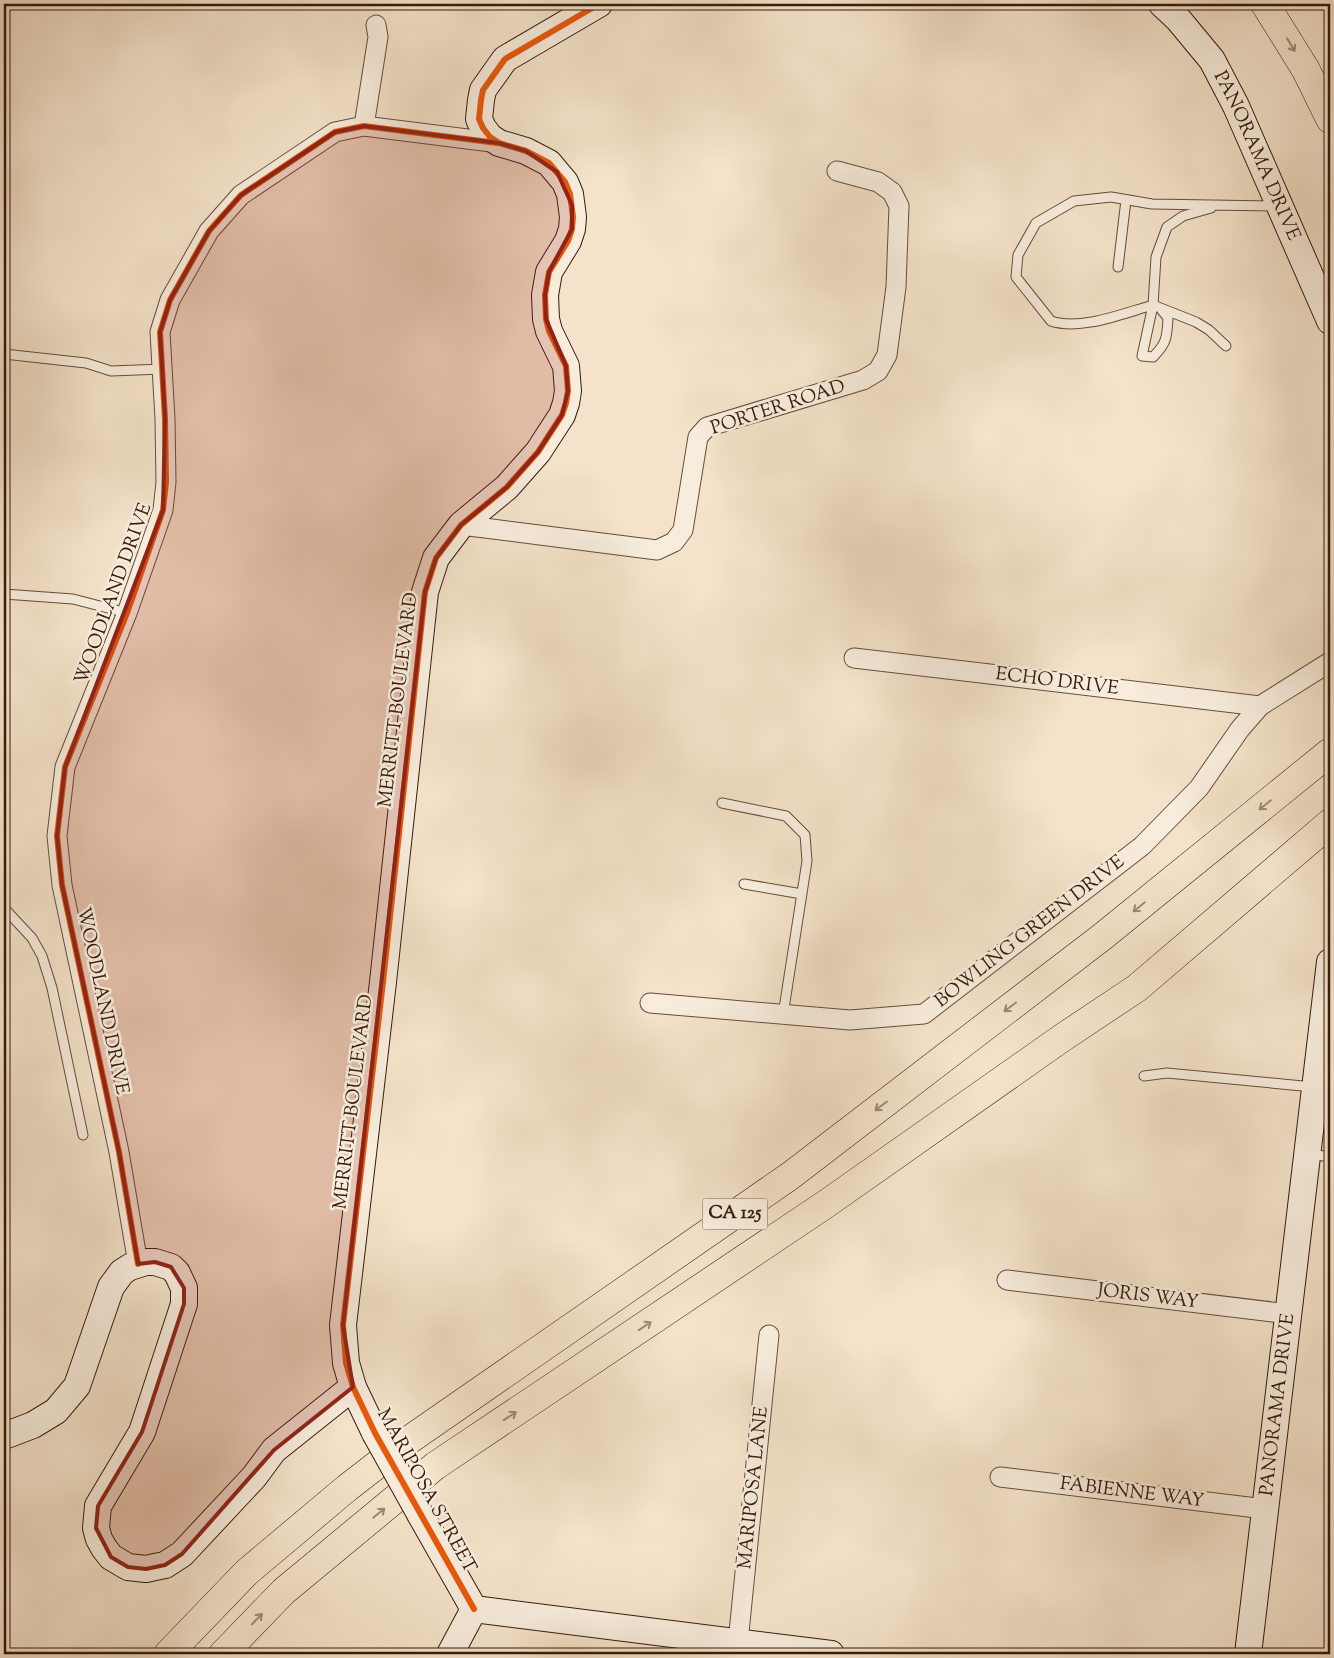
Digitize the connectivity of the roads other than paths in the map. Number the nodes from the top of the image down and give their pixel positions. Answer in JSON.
{"nodes":[{"id":1,"x":598,"y":4,"type":"edge"},
{"id":2,"x":1162,"y":4,"type":"edge"},
{"id":3,"x":1265,"y":4,"type":"edge"},
{"id":4,"x":1321,"y":4,"type":"edge"},
{"id":5,"x":1330,"y":6,"type":"edge"},
{"id":6,"x":376,"y":25,"type":"dead end"},
{"id":7,"x":1330,"y":119,"type":"edge"},
{"id":8,"x":364,"y":126,"type":"junction"},
{"id":9,"x":499,"y":143,"type":"junction"},
{"id":10,"x":837,"y":171,"type":"dead end"},
{"id":11,"x":1126,"y":200,"type":"junction"},
{"id":12,"x":1220,"y":205,"type":"junction"},
{"id":13,"x":1280,"y":206,"type":"junction"},
{"id":14,"x":1118,"y":267,"type":"dead end"},
{"id":15,"x":1156,"y":307,"type":"junction"},
{"id":16,"x":1330,"y":321,"type":"edge"},
{"id":17,"x":1226,"y":346,"type":"dead end"},
{"id":18,"x":4,"y":354,"type":"edge"},
{"id":19,"x":163,"y":369,"type":"junction"},
{"id":20,"x":461,"y":526,"type":"junction"},
{"id":21,"x":4,"y":594,"type":"edge"},
{"id":22,"x":126,"y":613,"type":"junction"},
{"id":23,"x":854,"y":658,"type":"dead end"},
{"id":24,"x":1330,"y":662,"type":"edge"},
{"id":25,"x":1260,"y":706,"type":"junction"},
{"id":26,"x":1330,"y":752,"type":"edge"},
{"id":27,"x":722,"y":803,"type":"dead end"},
{"id":28,"x":1330,"y":823,"type":"edge"},
{"id":29,"x":744,"y":884,"type":"dead end"},
{"id":30,"x":802,"y":894,"type":"junction"},
{"id":31,"x":4,"y":908,"type":"edge"},
{"id":32,"x":1330,"y":962,"type":"edge"},
{"id":33,"x":650,"y":1003,"type":"dead end"},
{"id":34,"x":783,"y":1015,"type":"junction"},
{"id":35,"x":1144,"y":1076,"type":"dead end"},
{"id":36,"x":1315,"y":1088,"type":"junction"},
{"id":37,"x":83,"y":1134,"type":"dead end"},
{"id":38,"x":1319,"y":1155,"type":"edge"},
{"id":39,"x":138,"y":1264,"type":"junction"},
{"id":40,"x":1007,"y":1280,"type":"dead end"},
{"id":41,"x":1289,"y":1314,"type":"junction"},
{"id":42,"x":769,"y":1334,"type":"dead end"},
{"id":43,"x":353,"y":1387,"type":"junction"},
{"id":44,"x":4,"y":1436,"type":"edge"},
{"id":45,"x":1000,"y":1477,"type":"dead end"},
{"id":46,"x":1265,"y":1509,"type":"junction"},
{"id":47,"x":474,"y":1609,"type":"junction"},
{"id":48,"x":738,"y":1642,"type":"junction"},
{"id":49,"x":168,"y":1654,"type":"edge"},
{"id":50,"x":223,"y":1654,"type":"edge"},
{"id":51,"x":450,"y":1654,"type":"edge"},
{"id":52,"x":831,"y":1654,"type":"edge"},
{"id":53,"x":1248,"y":1654,"type":"edge"}],
"edges":[{"from":1,"to":9,"type":"street","name":"MERRITT BOULEVARD"},
{"from":2,"to":13,"type":"street","name":"PANORAMA DRIVE"},
{"from":3,"to":7,"type":"highway","one_way":true},
{"from":4,"to":5,"type":"lane"},
{"from":6,"to":8,"type":"street"},
{"from":8,"to":9,"type":"street","name":"WOODLAND DRIVE"},
{"from":8,"to":19,"type":"street","name":"WOODLAND DRIVE"},
{"from":9,"to":20,"type":"street","name":"MERRITT BOULEVARD"},
{"from":10,"to":20,"type":"street","name":"PORTER ROAD"},
{"from":11,"to":12,"type":"lane"},
{"from":11,"to":14,"type":"lane"},
{"from":11,"to":15,"type":"lane"},
{"from":12,"to":13,"type":"lane"},
{"from":12,"to":15,"type":"lane"},
{"from":13,"to":16,"type":"street","name":"PANORAMA DRIVE"},
{"from":15,"to":15,"type":"lane"},
{"from":15,"to":17,"type":"lane"},
{"from":18,"to":19,"type":"lane"},
{"from":19,"to":22,"type":"street","name":"WOODLAND DRIVE"},
{"from":20,"to":43,"type":"street","name":"MERRITT BOULEVARD"},
{"from":21,"to":22,"type":"lane"},
{"from":22,"to":39,"type":"street","name":"WOODLAND DRIVE"},
{"from":23,"to":25,"type":"street","name":"ECHO DRIVE"},
{"from":24,"to":25,"type":"street","name":"BOWLING GREEN DRIVE"},
{"from":25,"to":34,"type":"street","name":"BOWLING GREEN DRIVE"},
{"from":26,"to":49,"type":"highway","number":"CA 125","one_way":true},
{"from":27,"to":30,"type":"lane"},
{"from":50,"to":28,"type":"highway","number":"CA 125","one_way":true},
{"from":29,"to":30,"type":"lane"},
{"from":30,"to":34,"type":"lane"},
{"from":31,"to":37,"type":"lane"},
{"from":32,"to":36,"type":"street","name":"PANORAMA DRIVE"},
{"from":33,"to":34,"type":"street","name":"BOWLING GREEN DRIVE"},
{"from":35,"to":36,"type":"lane"},
{"from":36,"to":38,"type":"street","name":"PANORAMA DRIVE"},
{"from":38,"to":41,"type":"street","name":"PANORAMA DRIVE"},
{"from":39,"to":43,"type":"street"},
{"from":39,"to":44,"type":"street"},
{"from":40,"to":41,"type":"street","name":"JORIS WAY"},
{"from":41,"to":46,"type":"street","name":"PANORAMA DRIVE"},
{"from":42,"to":48,"type":"street","name":"MARIPOSA LANE"},
{"from":43,"to":47,"type":"street","name":"MARIPOSA STREET","bridge":true},
{"from":45,"to":46,"type":"street","name":"FABIENNE WAY"},
{"from":46,"to":53,"type":"street","name":"PANORAMA DRIVE"},
{"from":47,"to":48,"type":"street"},
{"from":47,"to":51,"type":"street"},
{"from":48,"to":52,"type":"street"}]}
